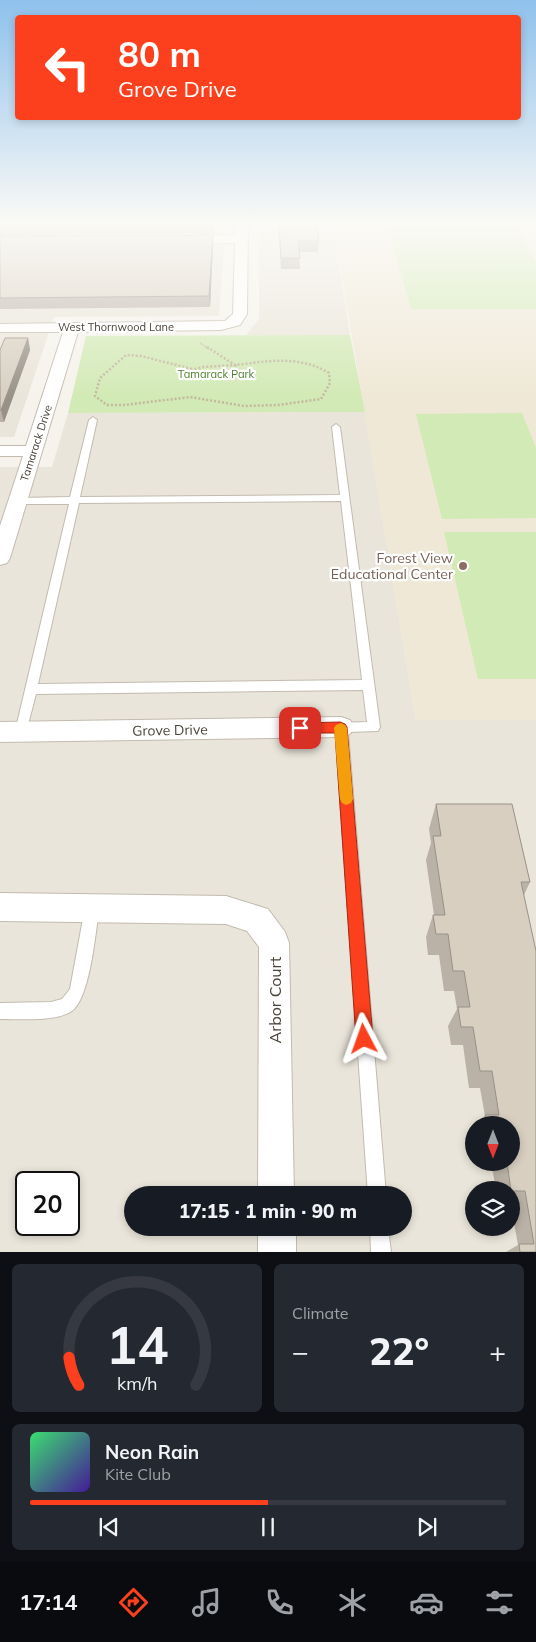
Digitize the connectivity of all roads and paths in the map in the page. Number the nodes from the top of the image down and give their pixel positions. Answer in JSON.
{"nodes":[{"id":1,"x":241,"y":282,"type":"edge"},
{"id":2,"x":72,"y":327,"type":"junction"},
{"id":3,"x":0,"y":328,"type":"edge"},
{"id":4,"x":195,"y":341,"type":"dead end"},
{"id":5,"x":235,"y":365,"type":"junction"},
{"id":6,"x":192,"y":369,"type":"junction"},
{"id":7,"x":93,"y":420,"type":"dead end"},
{"id":8,"x":336,"y":427,"type":"dead end"},
{"id":9,"x":0,"y":451,"type":"edge"},
{"id":10,"x":34,"y":451,"type":"junction"},
{"id":11,"x":345,"y":498,"type":"junction"},
{"id":12,"x":75,"y":500,"type":"junction"},
{"id":13,"x":18,"y":501,"type":"junction"},
{"id":14,"x":0,"y":558,"type":"edge"},
{"id":15,"x":369,"y":685,"type":"junction"},
{"id":16,"x":31,"y":689,"type":"junction"},
{"id":17,"x":340,"y":727,"type":"junction"},
{"id":18,"x":10,"y":732,"type":"edge"},
{"id":19,"x":0,"y":907,"type":"edge"},
{"id":20,"x":92,"y":908,"type":"junction"},
{"id":21,"x":0,"y":1011,"type":"edge"},
{"id":22,"x":276,"y":1186,"type":"edge"},
{"id":23,"x":376,"y":1186,"type":"edge"},
{"id":24,"x":277,"y":1236,"type":"edge"},
{"id":25,"x":380,"y":1236,"type":"edge"},
{"id":26,"x":277,"y":1252,"type":"edge"},
{"id":27,"x":381,"y":1252,"type":"edge"}],
"edges":[{"from":1,"to":2,"type":"street","name":"West Thornwood Lane"},
{"from":2,"to":3,"type":"street","name":"West Thornwood Lane"},
{"from":2,"to":10,"type":"street","name":"Tamarack Drive"},
{"from":4,"to":5,"type":"path"},
{"from":5,"to":6,"type":"path"},
{"from":5,"to":6,"type":"path"},
{"from":5,"to":6,"type":"path"},
{"from":7,"to":12,"type":"lane"},
{"from":8,"to":11,"type":"lane"},
{"from":9,"to":10,"type":"street"},
{"from":10,"to":13,"type":"street","name":"Tamarack Drive"},
{"from":11,"to":12,"type":"lane"},
{"from":11,"to":15,"type":"lane"},
{"from":12,"to":13,"type":"lane"},
{"from":12,"to":16,"type":"lane"},
{"from":13,"to":14,"type":"street","name":"Tamarack Drive"},
{"from":15,"to":16,"type":"lane"},
{"from":15,"to":17,"type":"lane"},
{"from":16,"to":18,"type":"lane"},
{"from":17,"to":18,"type":"street","name":"Grove Drive"},
{"from":17,"to":23,"type":"lane"},
{"from":19,"to":20,"type":"street","name":"Arbor Court"},
{"from":20,"to":21,"type":"lane"},
{"from":20,"to":22,"type":"street","name":"Arbor Court"},
{"from":24,"to":26,"type":"street"},
{"from":25,"to":27,"type":"lane"}]}
